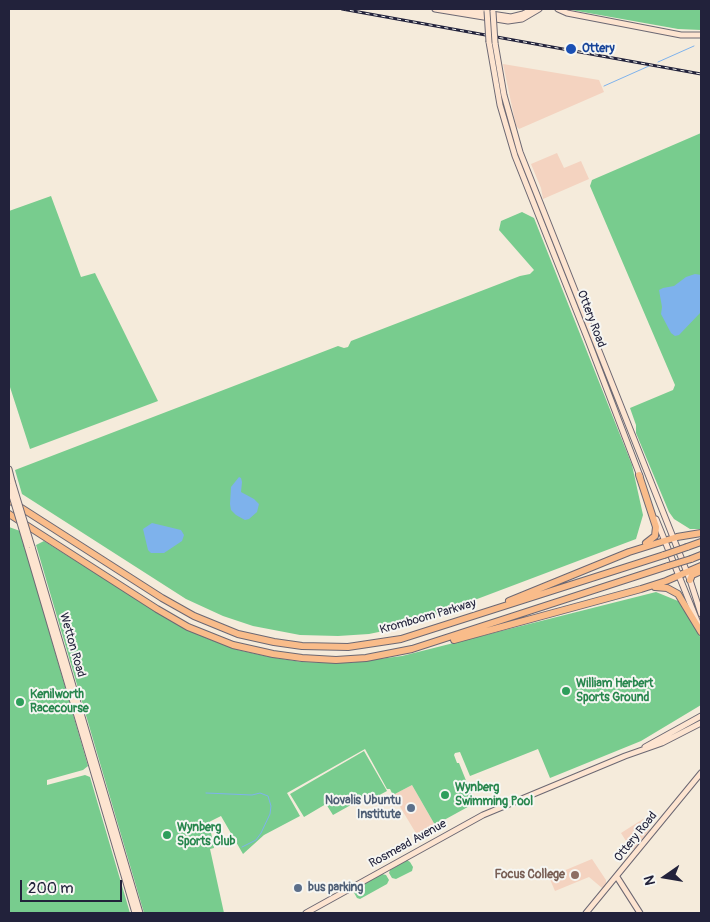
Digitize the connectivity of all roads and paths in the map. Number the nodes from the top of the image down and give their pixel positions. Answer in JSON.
{"nodes":[{"id":1,"x":435,"y":9,"type":"edge"},
{"id":2,"x":442,"y":9,"type":"edge"},
{"id":3,"x":459,"y":9,"type":"edge"},
{"id":4,"x":532,"y":9,"type":"edge"},
{"id":5,"x":539,"y":9,"type":"edge"},
{"id":6,"x":558,"y":9,"type":"edge"},
{"id":7,"x":490,"y":10,"type":"edge"},
{"id":8,"x":701,"y":35,"type":"edge"},
{"id":9,"x":9,"y":469,"type":"edge"},
{"id":10,"x":639,"y":475,"type":"junction"},
{"id":11,"x":11,"y":483,"type":"edge"},
{"id":12,"x":9,"y":500,"type":"edge"},
{"id":13,"x":9,"y":514,"type":"edge"},
{"id":14,"x":701,"y":533,"type":"edge"},
{"id":15,"x":673,"y":539,"type":"junction"},
{"id":16,"x":665,"y":542,"type":"junction"},
{"id":17,"x":701,"y":542,"type":"edge"},
{"id":18,"x":29,"y":546,"type":"junction"},
{"id":19,"x":629,"y":552,"type":"junction"},
{"id":20,"x":701,"y":555,"type":"edge"},
{"id":21,"x":701,"y":566,"type":"edge"},
{"id":22,"x":701,"y":571,"type":"edge"},
{"id":23,"x":686,"y":572,"type":"junction"},
{"id":24,"x":678,"y":576,"type":"junction"},
{"id":25,"x":690,"y":580,"type":"junction"},
{"id":26,"x":641,"y":589,"type":"junction"},
{"id":27,"x":701,"y":614,"type":"edge"},
{"id":28,"x":457,"y":622,"type":"junction"},
{"id":29,"x":701,"y":631,"type":"edge"},
{"id":30,"x":421,"y":646,"type":"junction"},
{"id":31,"x":701,"y":716,"type":"edge"},
{"id":32,"x":701,"y":723,"type":"edge"},
{"id":33,"x":634,"y":753,"type":"junction"},
{"id":34,"x":701,"y":773,"type":"edge"},
{"id":35,"x":617,"y":876,"type":"junction"},
{"id":36,"x":135,"y":913,"type":"edge"},
{"id":37,"x":140,"y":913,"type":"edge"},
{"id":38,"x":306,"y":913,"type":"edge"},
{"id":39,"x":586,"y":913,"type":"edge"},
{"id":40,"x":640,"y":913,"type":"edge"}],
"edges":[{"from":1,"to":2,"type":"main road"},
{"from":2,"to":5,"type":"main road"},
{"from":3,"to":4,"type":"main road"},
{"from":6,"to":8,"type":"main road"},
{"from":7,"to":10,"type":"main road","name":"Ottery Road","bridge":true},
{"from":7,"to":15,"type":"main road","name":"Ottery Road","bridge":true},
{"from":9,"to":11,"type":"main road","name":"Wetton Road"},
{"from":10,"to":16,"type":"main road","name":"Ottery Road"},
{"from":10,"to":19,"type":"highway"},
{"from":11,"to":18,"type":"main road","name":"Wetton Road","bridge":true},
{"from":12,"to":28,"type":"highway","name":"Kromboom Parkway"},
{"from":13,"to":30,"type":"highway","name":"Kromboom Parkway"},
{"from":14,"to":15,"type":"highway"},
{"from":15,"to":16,"type":"highway"},
{"from":15,"to":23,"type":"main road","name":"Ottery Road"},
{"from":16,"to":19,"type":"highway"},
{"from":16,"to":24,"type":"main road","name":"Ottery Road"},
{"from":17,"to":28,"type":"highway","name":"Kromboom Parkway","bridge":true},
{"from":18,"to":36,"type":"main road","name":"Wetton Road"},
{"from":18,"to":37,"type":"main road","name":"Wetton Road"},
{"from":19,"to":28,"type":"highway"},
{"from":20,"to":30,"type":"highway","name":"Kromboom Parkway","bridge":true},
{"from":21,"to":23,"type":"highway"},
{"from":22,"to":25,"type":"highway"},
{"from":23,"to":24,"type":"highway"},
{"from":23,"to":25,"type":"main road","name":"Ottery Road"},
{"from":24,"to":26,"type":"highway"},
{"from":24,"to":29,"type":"main road","name":"Ottery Road"},
{"from":25,"to":27,"type":"main road","name":"Ottery Road"},
{"from":26,"to":29,"type":"highway"},
{"from":26,"to":30,"type":"highway"},
{"from":31,"to":33,"type":"main road","name":"Rosmead Avenue"},
{"from":32,"to":33,"type":"main road","name":"Rosmead Avenue"},
{"from":33,"to":38,"type":"main road","name":"Rosmead Avenue"},
{"from":34,"to":35,"type":"main road","name":"Ottery Road"},
{"from":35,"to":39,"type":"main road","name":"Ottery Road"},
{"from":35,"to":40,"type":"main road"}]}
